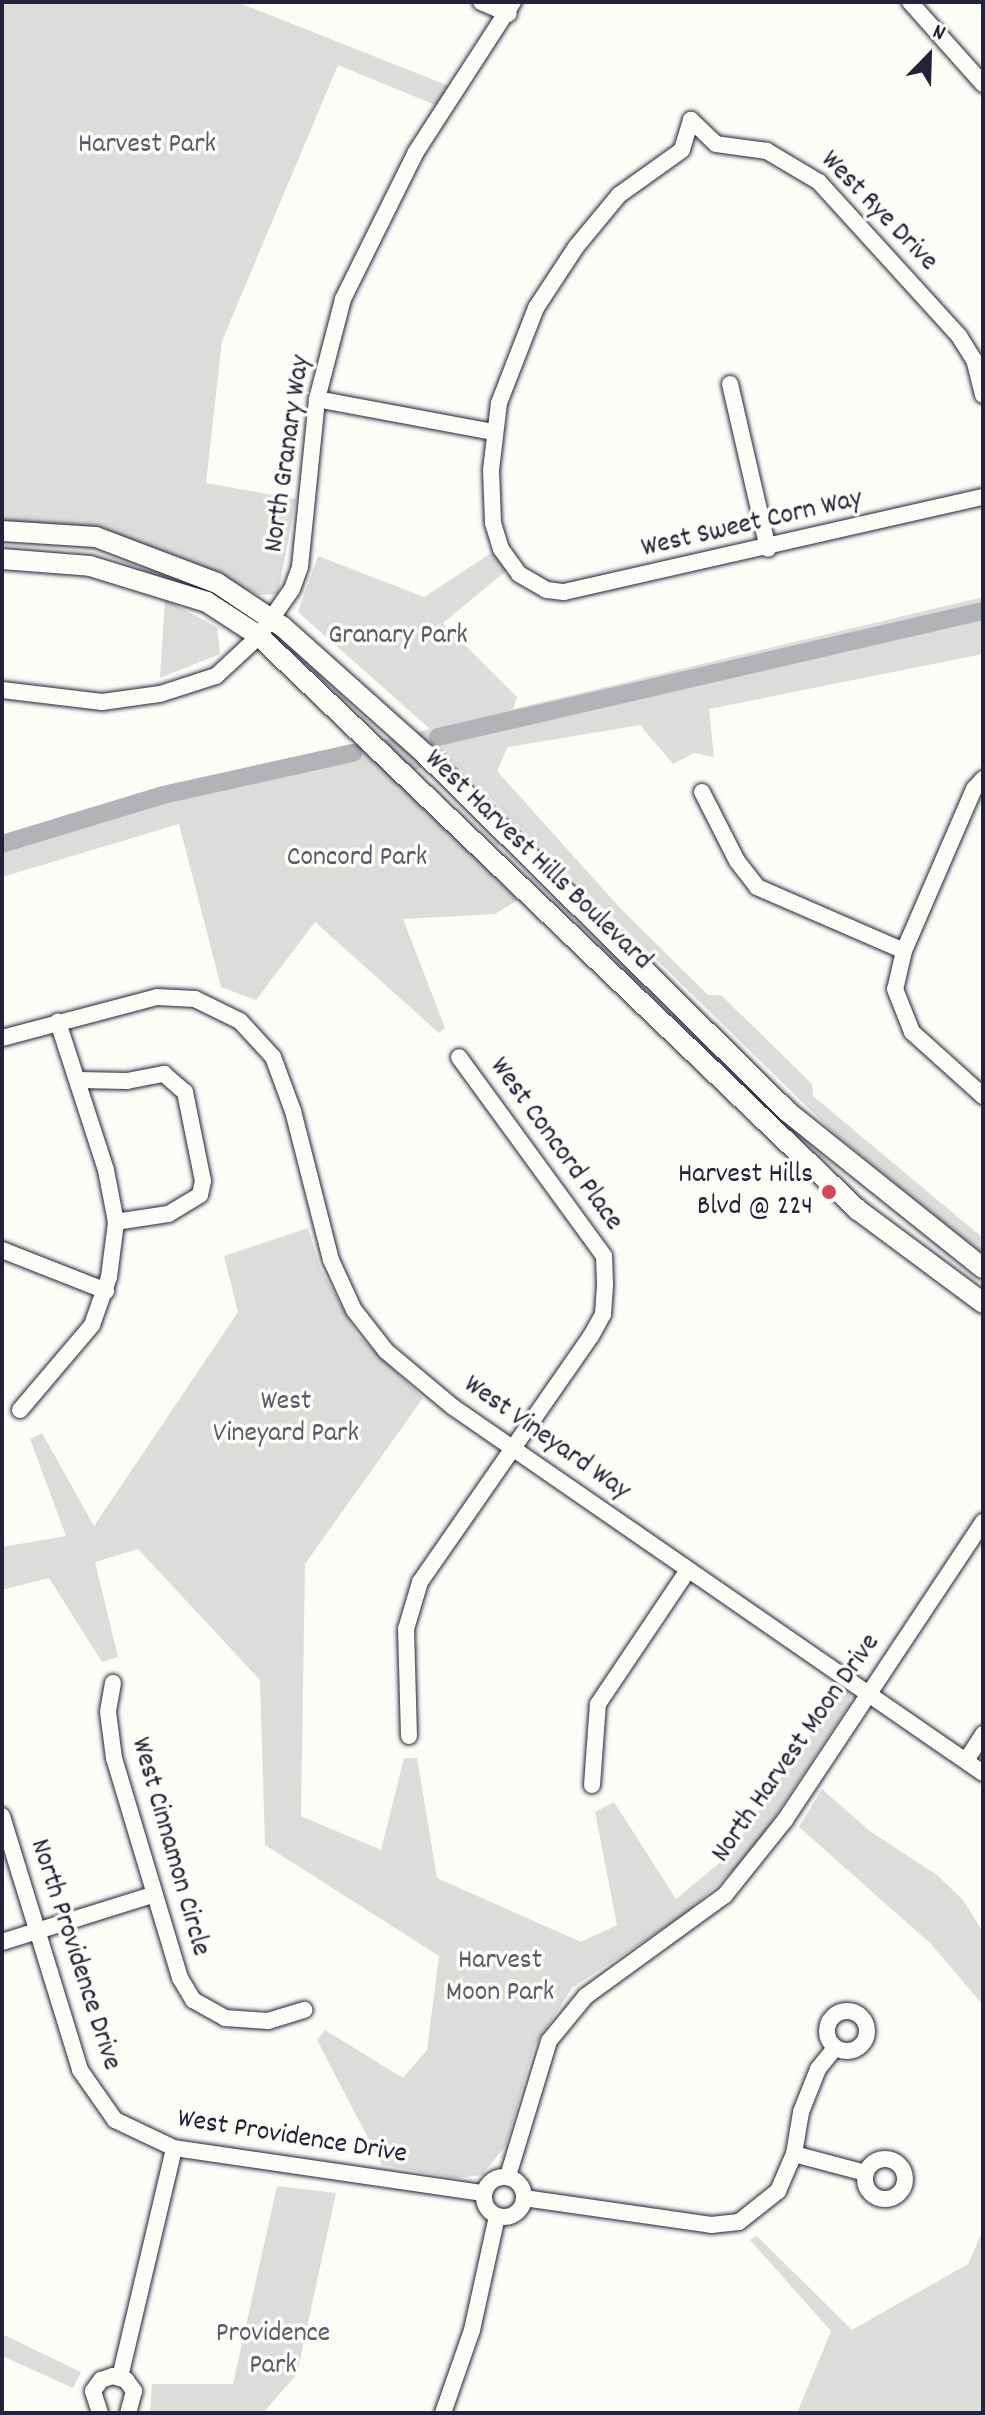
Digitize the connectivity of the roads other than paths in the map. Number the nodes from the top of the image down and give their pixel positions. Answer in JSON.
{"nodes":[{"id":1,"x":481,"y":2,"type":"edge"},
{"id":2,"x":910,"y":2,"type":"edge"},
{"id":3,"x":511,"y":8,"type":"edge"},
{"id":4,"x":983,"y":84,"type":"edge"},
{"id":5,"x":730,"y":384,"type":"dead end"},
{"id":6,"x":983,"y":395,"type":"edge"},
{"id":7,"x":317,"y":399,"type":"junction"},
{"id":8,"x":494,"y":432,"type":"junction"},
{"id":9,"x":983,"y":497,"type":"edge"},
{"id":10,"x":2,"y":531,"type":"edge"},
{"id":11,"x":768,"y":549,"type":"junction"},
{"id":12,"x":2,"y":559,"type":"edge"},
{"id":13,"x":271,"y":617,"type":"junction"},
{"id":14,"x":259,"y":636,"type":"junction"},
{"id":15,"x":2,"y":690,"type":"edge"},
{"id":16,"x":978,"y":784,"type":"edge"},
{"id":17,"x":702,"y":792,"type":"dead end"},
{"id":18,"x":904,"y":951,"type":"junction"},
{"id":19,"x":58,"y":1022,"type":"junction"},
{"id":20,"x":2,"y":1038,"type":"edge"},
{"id":21,"x":459,"y":1057,"type":"dead end"},
{"id":22,"x":79,"y":1080,"type":"junction"},
{"id":23,"x":983,"y":1096,"type":"edge"},
{"id":24,"x":116,"y":1222,"type":"junction"},
{"id":25,"x":2,"y":1250,"type":"edge"},
{"id":26,"x":983,"y":1268,"type":"edge"},
{"id":27,"x":106,"y":1291,"type":"junction"},
{"id":28,"x":983,"y":1303,"type":"edge"},
{"id":29,"x":20,"y":1410,"type":"dead end"},
{"id":30,"x":513,"y":1449,"type":"junction"},
{"id":31,"x":983,"y":1522,"type":"edge"},
{"id":32,"x":688,"y":1570,"type":"junction"},
{"id":33,"x":113,"y":1683,"type":"dead end"},
{"id":34,"x":869,"y":1694,"type":"junction"},
{"id":35,"x":983,"y":1734,"type":"edge"},
{"id":36,"x":409,"y":1736,"type":"dead end"},
{"id":37,"x":967,"y":1759,"type":"junction"},
{"id":38,"x":983,"y":1773,"type":"edge"},
{"id":39,"x":592,"y":1785,"type":"dead end"},
{"id":40,"x":2,"y":1816,"type":"edge"},
{"id":41,"x":152,"y":1895,"type":"junction"},
{"id":42,"x":37,"y":1931,"type":"junction"},
{"id":43,"x":2,"y":1942,"type":"edge"},
{"id":44,"x":304,"y":2010,"type":"dead end"},
{"id":45,"x":835,"y":2048,"type":"dead end"},
{"id":46,"x":102,"y":2108,"type":"joint"},
{"id":47,"x":174,"y":2148,"type":"junction"},
{"id":48,"x":794,"y":2154,"type":"junction"},
{"id":49,"x":866,"y":2173,"type":"dead end"},
{"id":50,"x":508,"y":2176,"type":"junction"},
{"id":51,"x":484,"y":2193,"type":"junction"},
{"id":52,"x":524,"y":2198,"type":"junction"},
{"id":53,"x":497,"y":2216,"type":"junction"},
{"id":54,"x":120,"y":2377,"type":"junction"},
{"id":55,"x":100,"y":2413,"type":"edge"},
{"id":56,"x":128,"y":2413,"type":"edge"},
{"id":57,"x":443,"y":2413,"type":"edge"}],
"edges":[{"from":1,"to":3,"type":"street"},
{"from":2,"to":4,"type":"street"},
{"from":3,"to":7,"type":"street","name":"North Granary Way"},
{"from":5,"to":11,"type":"street"},
{"from":6,"to":8,"type":"street","name":"West Rye Drive"},
{"from":7,"to":8,"type":"street"},
{"from":7,"to":13,"type":"street","name":"North Granary Way"},
{"from":8,"to":11,"type":"street","name":"West Sweet Corn Way"},
{"from":9,"to":11,"type":"street","name":"West Sweet Corn Way"},
{"from":10,"to":13,"type":"street","name":"West Harvest Hills Boulevard"},
{"from":12,"to":14,"type":"street","name":"West Harvest Hills Boulevard"},
{"from":13,"to":14,"type":"street","name":"North Granary Way"},
{"from":13,"to":26,"type":"street","name":"West Harvest Hills Boulevard"},
{"from":14,"to":15,"type":"street","name":"North Granary Way"},
{"from":14,"to":28,"type":"street","name":"West Harvest Hills Boulevard"},
{"from":16,"to":18,"type":"street"},
{"from":17,"to":18,"type":"street"},
{"from":18,"to":23,"type":"street"},
{"from":19,"to":20,"type":"street"},
{"from":19,"to":22,"type":"street"},
{"from":19,"to":30,"type":"street","name":"West Vineyard Way"},
{"from":21,"to":30,"type":"street","name":"West Concord Place"},
{"from":22,"to":24,"type":"street"},
{"from":22,"to":24,"type":"street"},
{"from":24,"to":27,"type":"street"},
{"from":25,"to":27,"type":"street"},
{"from":27,"to":29,"type":"street"},
{"from":30,"to":32,"type":"street","name":"West Vineyard Way"},
{"from":30,"to":36,"type":"street"},
{"from":31,"to":34,"type":"street","name":"North Harvest Moon Drive"},
{"from":32,"to":34,"type":"street","name":"West Vineyard Way"},
{"from":32,"to":39,"type":"street"},
{"from":33,"to":41,"type":"street","name":"West Cinnamon Circle"},
{"from":34,"to":37,"type":"street","name":"West Vineyard Way"},
{"from":34,"to":50,"type":"street","name":"North Harvest Moon Drive"},
{"from":35,"to":37,"type":"street"},
{"from":37,"to":38,"type":"street","name":"West Vineyard Way"},
{"from":40,"to":42,"type":"street","name":"North Providence Drive"},
{"from":41,"to":42,"type":"street"},
{"from":41,"to":44,"type":"street","name":"West Cinnamon Circle"},
{"from":42,"to":43,"type":"street"},
{"from":42,"to":46,"type":"street","name":"North Providence Drive"},
{"from":45,"to":48,"type":"street"},
{"from":46,"to":47,"type":"street","name":"West Providence Drive"},
{"from":47,"to":51,"type":"street","name":"West Providence Drive"},
{"from":47,"to":54,"type":"street"},
{"from":48,"to":49,"type":"street"},
{"from":48,"to":52,"type":"street"},
{"from":50,"to":51,"type":"street"},
{"from":50,"to":52,"type":"street"},
{"from":51,"to":53,"type":"street"},
{"from":52,"to":53,"type":"street"},
{"from":53,"to":57,"type":"street"},
{"from":54,"to":55,"type":"street"},
{"from":54,"to":56,"type":"street"}]}
